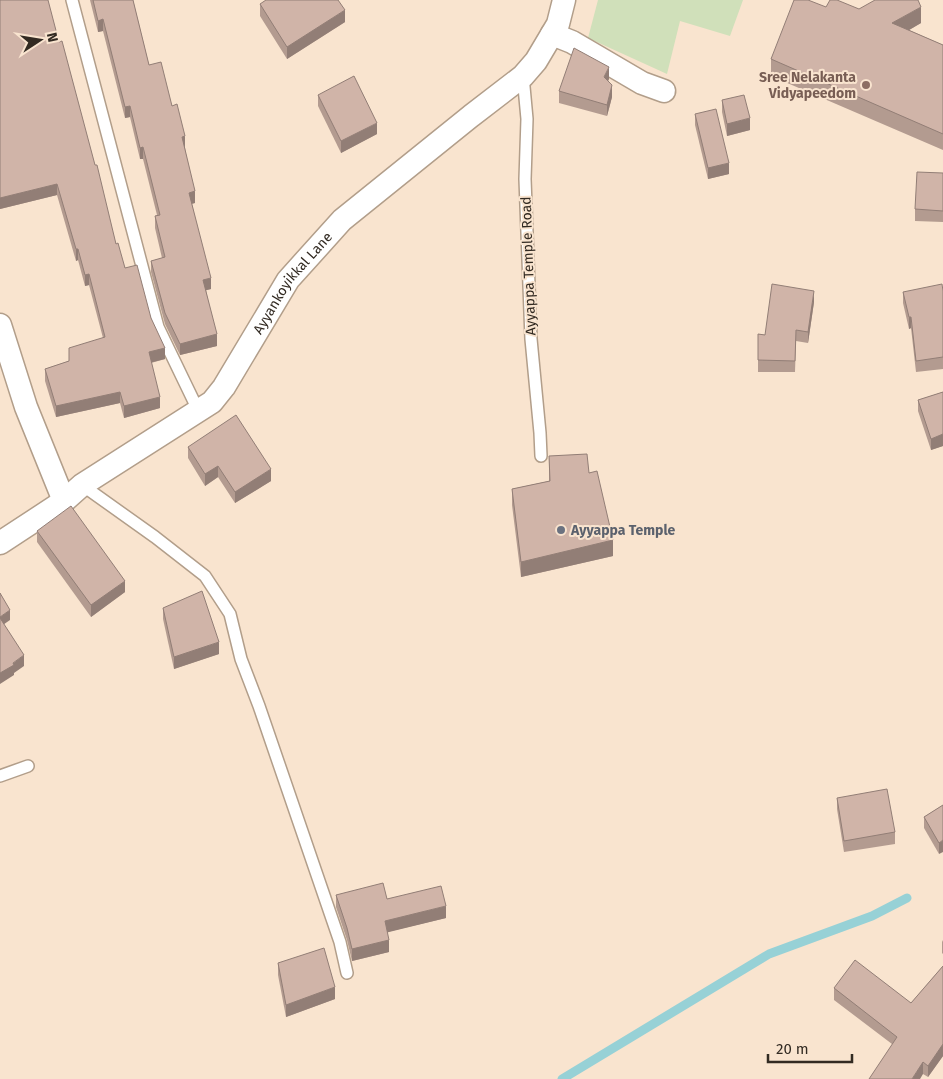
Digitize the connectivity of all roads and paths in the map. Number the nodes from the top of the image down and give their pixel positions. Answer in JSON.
{"nodes":[{"id":1,"x":72,"y":0,"type":"edge"},
{"id":2,"x":564,"y":0,"type":"edge"},
{"id":3,"x":552,"y":34,"type":"junction"},
{"id":4,"x":523,"y":76,"type":"junction"},
{"id":5,"x":664,"y":92,"type":"dead end"},
{"id":6,"x":0,"y":326,"type":"edge"},
{"id":7,"x":198,"y":412,"type":"junction"},
{"id":8,"x":541,"y":456,"type":"dead end"},
{"id":9,"x":82,"y":486,"type":"junction"},
{"id":10,"x":64,"y":501,"type":"junction"},
{"id":11,"x":0,"y":543,"type":"edge"},
{"id":12,"x":28,"y":766,"type":"dead end"},
{"id":13,"x":0,"y":776,"type":"edge"},
{"id":14,"x":347,"y":973,"type":"dead end"}],
"edges":[{"from":1,"to":7,"type":"lane"},
{"from":2,"to":3,"type":"street","name":"Ayyankoyikkal Lane"},
{"from":3,"to":4,"type":"street","name":"Ayyankoyikkal Lane"},
{"from":3,"to":5,"type":"street"},
{"from":4,"to":7,"type":"street","name":"Ayyankoyikkal Lane"},
{"from":4,"to":8,"type":"lane","name":"Ayyappa Temple Road"},
{"from":6,"to":10,"type":"street"},
{"from":7,"to":9,"type":"street","name":"Ayyankoyikkal Lane"},
{"from":9,"to":10,"type":"street","name":"Ayyankoyikkal Lane"},
{"from":9,"to":14,"type":"lane"},
{"from":10,"to":11,"type":"street","name":"Ayyankoyikkal Lane"},
{"from":12,"to":13,"type":"lane"}]}
